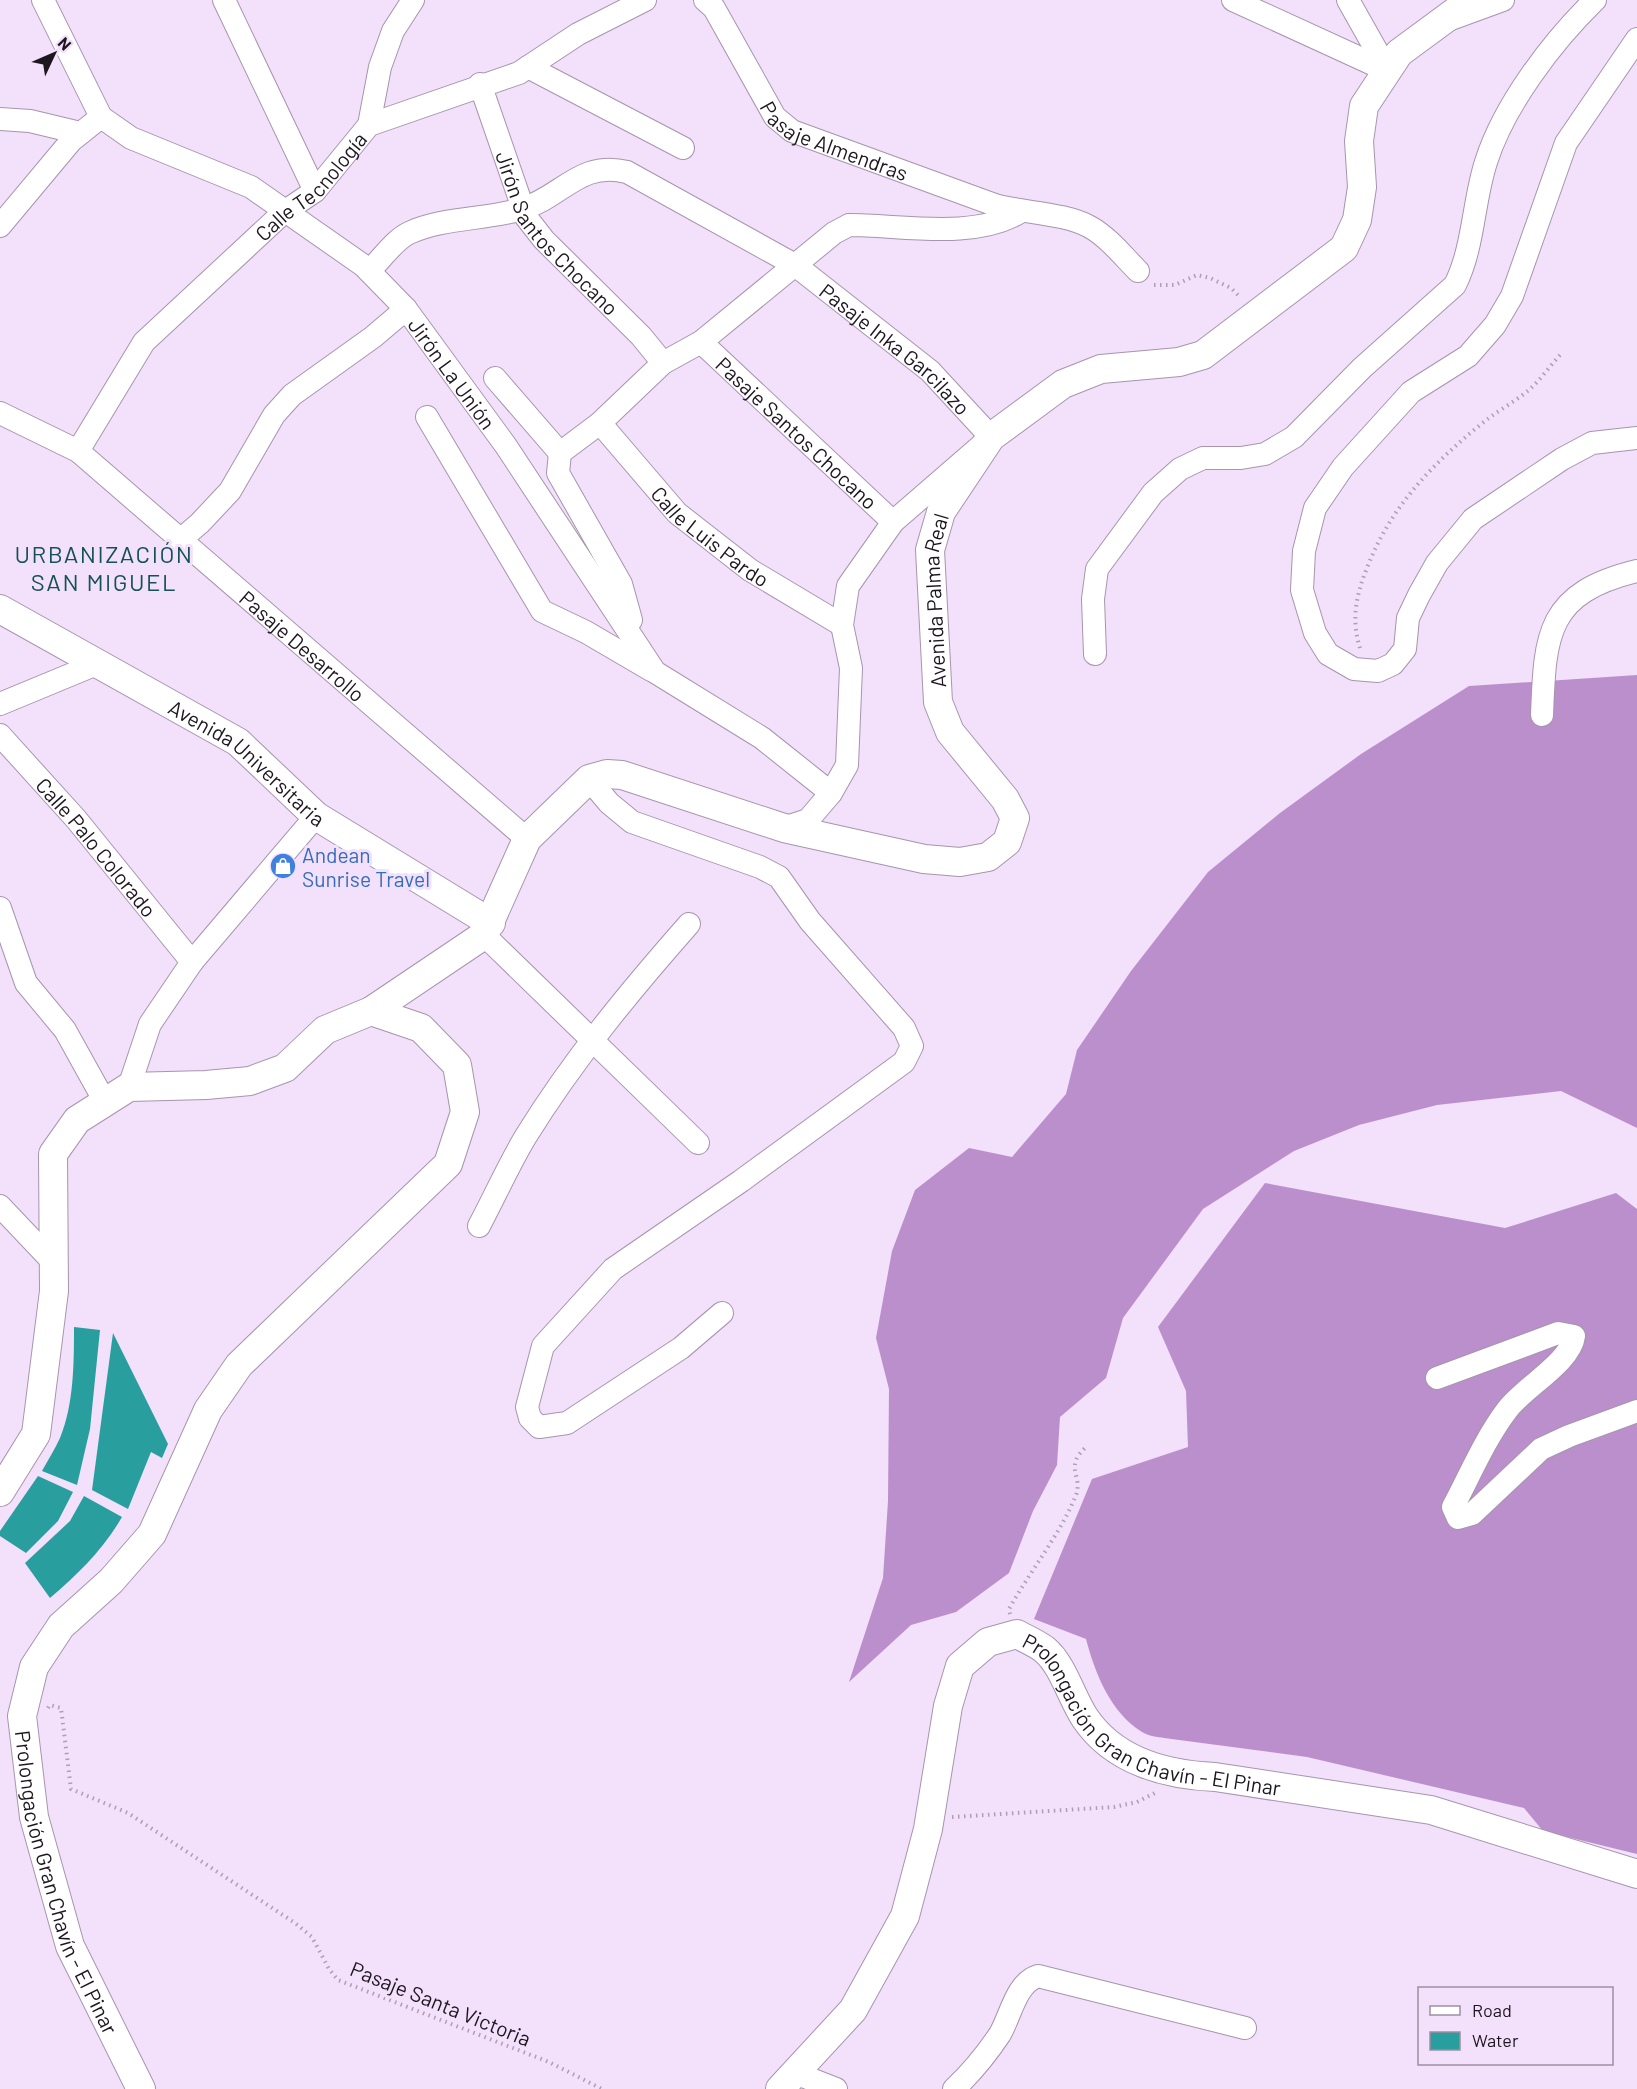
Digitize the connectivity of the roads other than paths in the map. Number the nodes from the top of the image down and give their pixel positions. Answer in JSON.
{"nodes":[{"id":1,"x":43,"y":0,"type":"edge"},
{"id":2,"x":224,"y":0,"type":"edge"},
{"id":3,"x":413,"y":0,"type":"edge"},
{"id":4,"x":645,"y":0,"type":"edge"},
{"id":5,"x":705,"y":0,"type":"edge"},
{"id":6,"x":1233,"y":0,"type":"edge"},
{"id":7,"x":1348,"y":0,"type":"edge"},
{"id":8,"x":1471,"y":0,"type":"edge"},
{"id":9,"x":1503,"y":0,"type":"edge"},
{"id":10,"x":1595,"y":0,"type":"edge"},
{"id":11,"x":1441,"y":21,"type":"junction"},
{"id":12,"x":1637,"y":39,"type":"edge"},
{"id":13,"x":528,"y":67,"type":"junction"},
{"id":14,"x":1388,"y":70,"type":"junction"},
{"id":15,"x":480,"y":84,"type":"junction"},
{"id":16,"x":101,"y":117,"type":"junction"},
{"id":17,"x":0,"y":119,"type":"edge"},
{"id":18,"x":369,"y":125,"type":"junction"},
{"id":19,"x":81,"y":133,"type":"junction"},
{"id":20,"x":683,"y":148,"type":"dead end"},
{"id":21,"x":315,"y":190,"type":"junction"},
{"id":22,"x":524,"y":209,"type":"junction"},
{"id":23,"x":285,"y":212,"type":"junction"},
{"id":24,"x":1020,"y":212,"type":"junction"},
{"id":25,"x":0,"y":226,"type":"edge"},
{"id":26,"x":795,"y":265,"type":"junction"},
{"id":27,"x":369,"y":271,"type":"junction"},
{"id":28,"x":1138,"y":271,"type":"road end"},
{"id":29,"x":406,"y":309,"type":"junction"},
{"id":30,"x":701,"y":342,"type":"junction"},
{"id":31,"x":663,"y":363,"type":"junction"},
{"id":32,"x":495,"y":378,"type":"dead end"},
{"id":33,"x":0,"y":413,"type":"edge"},
{"id":34,"x":427,"y":417,"type":"dead end"},
{"id":35,"x":600,"y":423,"type":"junction"},
{"id":36,"x":991,"y":437,"type":"junction"},
{"id":37,"x":1637,"y":438,"type":"edge"},
{"id":38,"x":78,"y":451,"type":"junction"},
{"id":39,"x":560,"y":453,"type":"junction"},
{"id":40,"x":893,"y":522,"type":"junction"},
{"id":41,"x":179,"y":541,"type":"junction"},
{"id":42,"x":1637,"y":571,"type":"edge"},
{"id":43,"x":0,"y":609,"type":"edge"},
{"id":44,"x":842,"y":625,"type":"junction"},
{"id":45,"x":638,"y":644,"type":"junction"},
{"id":46,"x":1095,"y":654,"type":"dead end"},
{"id":47,"x":99,"y":663,"type":"junction"},
{"id":48,"x":655,"y":672,"type":"junction"},
{"id":49,"x":0,"y":704,"type":"edge"},
{"id":50,"x":1542,"y":715,"type":"dead end"},
{"id":51,"x":0,"y":735,"type":"edge"},
{"id":52,"x":589,"y":780,"type":"junction"},
{"id":53,"x":831,"y":793,"type":"junction"},
{"id":54,"x":316,"y":816,"type":"junction"},
{"id":55,"x":784,"y":828,"type":"junction"},
{"id":56,"x":527,"y":839,"type":"junction"},
{"id":57,"x":0,"y":908,"type":"edge"},
{"id":58,"x":689,"y":924,"type":"dead end"},
{"id":59,"x":487,"y":929,"type":"junction"},
{"id":60,"x":192,"y":962,"type":"junction"},
{"id":61,"x":371,"y":1011,"type":"junction"},
{"id":62,"x":593,"y":1040,"type":"junction"},
{"id":63,"x":129,"y":1086,"type":"junction"},
{"id":64,"x":105,"y":1102,"type":"junction"},
{"id":65,"x":698,"y":1143,"type":"dead end"},
{"id":66,"x":0,"y":1206,"type":"edge"},
{"id":67,"x":480,"y":1226,"type":"dead end"},
{"id":68,"x":54,"y":1263,"type":"junction"},
{"id":69,"x":722,"y":1313,"type":"dead end"},
{"id":70,"x":1437,"y":1378,"type":"dead end"},
{"id":71,"x":1637,"y":1411,"type":"edge"},
{"id":72,"x":0,"y":1492,"type":"edge"},
{"id":73,"x":1637,"y":1874,"type":"edge"},
{"id":74,"x":1245,"y":2028,"type":"dead end"},
{"id":75,"x":787,"y":2081,"type":"edge"},
{"id":76,"x":141,"y":2089,"type":"edge"},
{"id":77,"x":836,"y":2089,"type":"edge"},
{"id":78,"x":954,"y":2089,"type":"edge"}],
"edges":[{"from":1,"to":16,"type":"street","name":"Jirón La Unión"},
{"from":2,"to":21,"type":"street"},
{"from":3,"to":18,"type":"street"},
{"from":4,"to":13,"type":"street","name":"Calle Tecnología"},
{"from":5,"to":24,"type":"street","name":"Pasaje Almendras"},
{"from":6,"to":14,"type":"street"},
{"from":7,"to":14,"type":"street"},
{"from":8,"to":11,"type":"main road","name":"Avenida Palma Real"},
{"from":9,"to":11,"type":"street"},
{"from":10,"to":46,"type":"street"},
{"from":11,"to":14,"type":"main road","name":"Avenida Palma Real"},
{"from":12,"to":37,"type":"street"},
{"from":13,"to":15,"type":"street","name":"Calle Tecnología"},
{"from":13,"to":20,"type":"street"},
{"from":14,"to":36,"type":"main road","name":"Avenida Palma Real"},
{"from":15,"to":18,"type":"street","name":"Calle Tecnología"},
{"from":15,"to":22,"type":"street","name":"Jirón Santos Chocano"},
{"from":16,"to":19,"type":"street"},
{"from":16,"to":23,"type":"street","name":"Jirón La Unión"},
{"from":17,"to":19,"type":"street"},
{"from":18,"to":21,"type":"street","name":"Calle Tecnología"},
{"from":19,"to":25,"type":"street"},
{"from":21,"to":23,"type":"street","name":"Calle Tecnología"},
{"from":22,"to":26,"type":"street","name":"Pasaje Inka Garcilazo"},
{"from":22,"to":27,"type":"street","name":"Pasaje Inka Garcilazo"},
{"from":22,"to":31,"type":"street","name":"Jirón Santos Chocano"},
{"from":23,"to":27,"type":"street","name":"Jirón La Unión"},
{"from":23,"to":38,"type":"street","name":"Calle Tecnología"},
{"from":24,"to":26,"type":"street"},
{"from":24,"to":28,"type":"street","name":"Pasaje Almendras"},
{"from":26,"to":30,"type":"street"},
{"from":26,"to":36,"type":"street","name":"Pasaje Inka Garcilazo"},
{"from":27,"to":29,"type":"street","name":"Jirón La Unión"},
{"from":29,"to":41,"type":"street"},
{"from":29,"to":45,"type":"street","name":"Jirón La Unión"},
{"from":30,"to":31,"type":"street"},
{"from":30,"to":40,"type":"street","name":"Pasaje Santos Chocano"},
{"from":31,"to":35,"type":"street"},
{"from":32,"to":39,"type":"street"},
{"from":33,"to":38,"type":"street","name":"Pasaje Desarrollo"},
{"from":34,"to":48,"type":"street"},
{"from":35,"to":39,"type":"street"},
{"from":35,"to":44,"type":"street","name":"Calle Luis Pardo"},
{"from":36,"to":40,"type":"street"},
{"from":36,"to":55,"type":"main road","name":"Avenida Palma Real"},
{"from":38,"to":41,"type":"street","name":"Pasaje Desarrollo"},
{"from":39,"to":45,"type":"street"},
{"from":40,"to":44,"type":"street"},
{"from":41,"to":56,"type":"street","name":"Pasaje Desarrollo"},
{"from":42,"to":50,"type":"street"},
{"from":43,"to":47,"type":"main road","name":"Avenida Universitaria"},
{"from":44,"to":53,"type":"street"},
{"from":45,"to":48,"type":"street","name":"Jirón La Unión"},
{"from":47,"to":49,"type":"street"},
{"from":47,"to":54,"type":"main road","name":"Avenida Universitaria"},
{"from":48,"to":53,"type":"street","name":"Jirón La Unión"},
{"from":51,"to":60,"type":"street","name":"Calle Palo Colorado"},
{"from":52,"to":55,"type":"main road","name":"Avenida Palma Real"},
{"from":52,"to":56,"type":"main road"},
{"from":52,"to":69,"type":"street"},
{"from":53,"to":55,"type":"street"},
{"from":54,"to":59,"type":"main road","name":"Avenida Universitaria"},
{"from":54,"to":60,"type":"street"},
{"from":56,"to":59,"type":"main road"},
{"from":57,"to":64,"type":"street"},
{"from":58,"to":62,"type":"street"},
{"from":59,"to":61,"type":"main road"},
{"from":59,"to":62,"type":"street"},
{"from":60,"to":63,"type":"street"},
{"from":61,"to":63,"type":"main road"},
{"from":61,"to":76,"type":"main road","name":"Prolongación Gran Chavín - El Pinar"},
{"from":62,"to":65,"type":"street"},
{"from":62,"to":67,"type":"street"},
{"from":63,"to":64,"type":"main road"},
{"from":64,"to":68,"type":"main road"},
{"from":66,"to":68,"type":"street"},
{"from":68,"to":72,"type":"main road"},
{"from":70,"to":71,"type":"street"},
{"from":73,"to":75,"type":"main road","name":"Prolongación Gran Chavín - El Pinar"},
{"from":74,"to":78,"type":"street"},
{"from":75,"to":77,"type":"street"}]}
